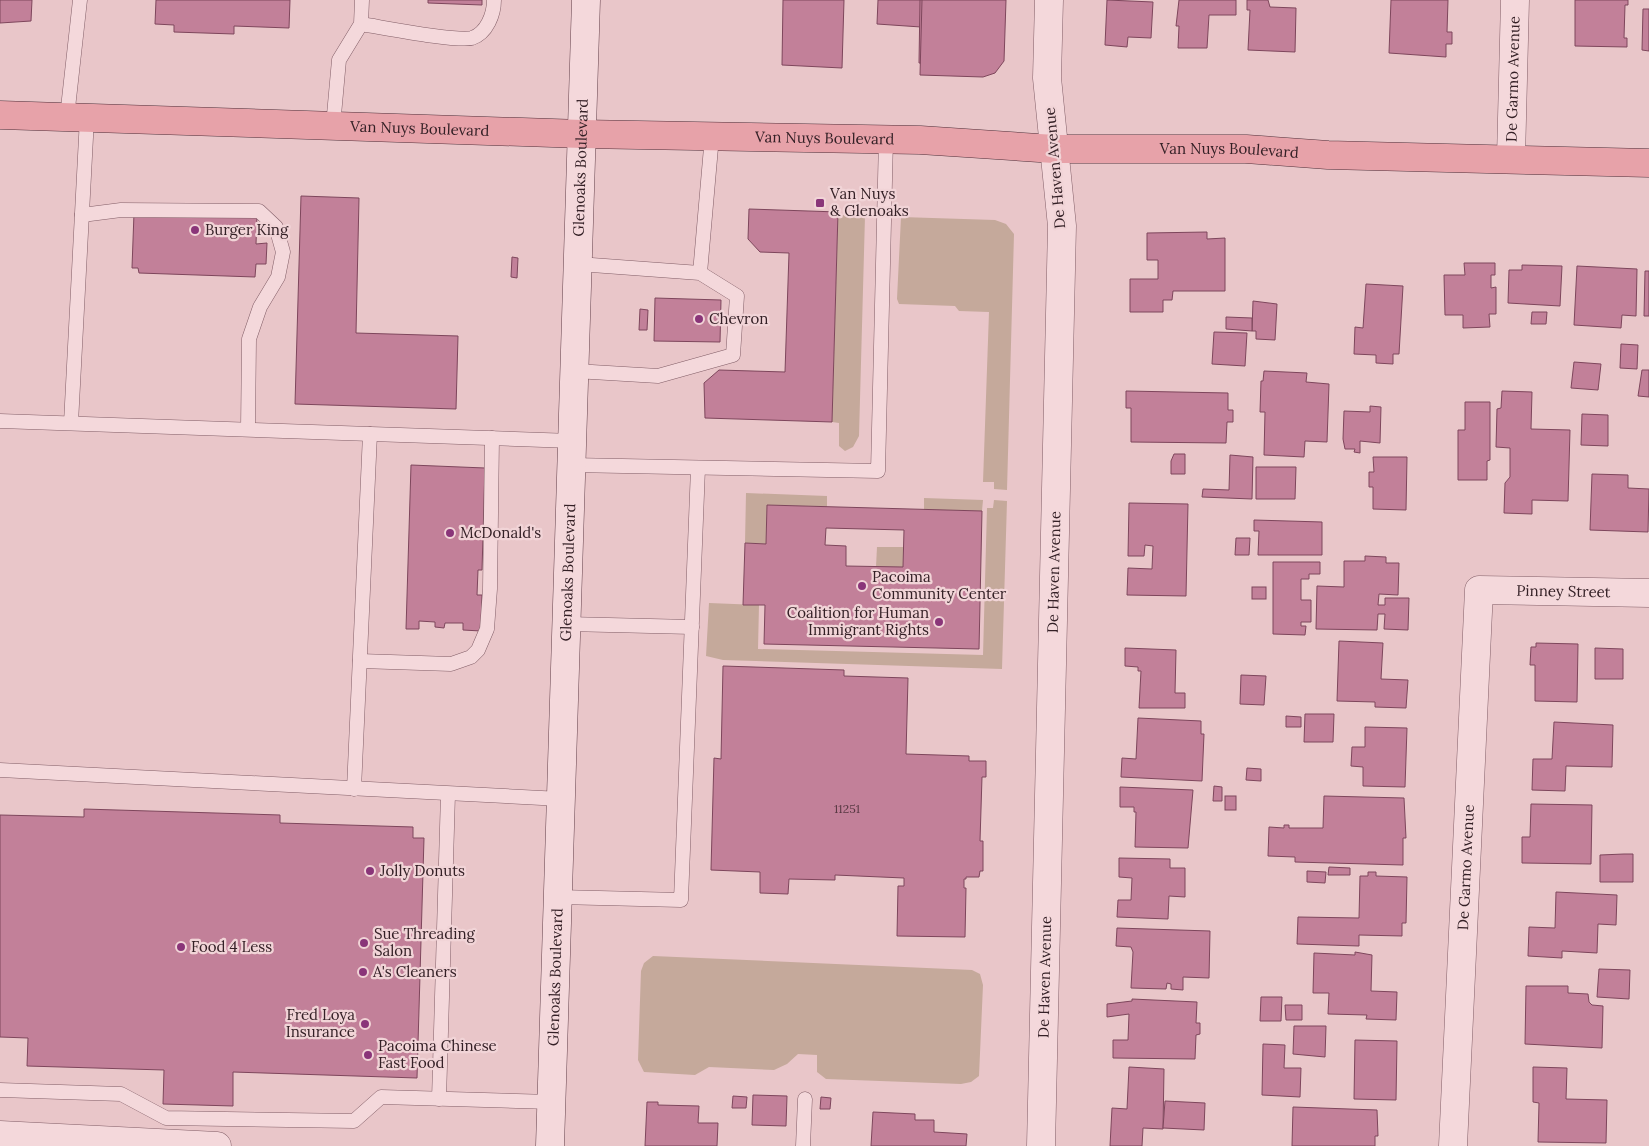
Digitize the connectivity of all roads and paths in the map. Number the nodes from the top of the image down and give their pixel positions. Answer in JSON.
{"nodes":[{"id":1,"x":80,"y":0,"type":"edge"},
{"id":2,"x":362,"y":0,"type":"edge"},
{"id":3,"x":494,"y":0,"type":"edge"},
{"id":4,"x":586,"y":0,"type":"edge"},
{"id":5,"x":1050,"y":0,"type":"edge"},
{"id":6,"x":1515,"y":0,"type":"edge"},
{"id":7,"x":361,"y":24,"type":"junction"},
{"id":8,"x":0,"y":115,"type":"edge"},
{"id":9,"x":77,"y":118,"type":"junction"},
{"id":10,"x":333,"y":126,"type":"junction"},
{"id":11,"x":582,"y":134,"type":"junction"},
{"id":12,"x":712,"y":136,"type":"junction"},
{"id":13,"x":886,"y":139,"type":"junction"},
{"id":14,"x":1054,"y":149,"type":"junction"},
{"id":15,"x":1511,"y":158,"type":"junction"},
{"id":16,"x":1649,"y":163,"type":"edge"},
{"id":17,"x":82,"y":215,"type":"junction"},
{"id":18,"x":578,"y":264,"type":"junction"},
{"id":19,"x":700,"y":273,"type":"junction"},
{"id":20,"x":575,"y":371,"type":"junction"},
{"id":21,"x":0,"y":421,"type":"edge"},
{"id":22,"x":72,"y":423,"type":"junction"},
{"id":23,"x":248,"y":429,"type":"junction"},
{"id":24,"x":370,"y":434,"type":"junction"},
{"id":25,"x":492,"y":438,"type":"junction"},
{"id":26,"x":572,"y":453,"type":"junction"},
{"id":27,"x":698,"y":468,"type":"junction"},
{"id":28,"x":1479,"y":590,"type":"joint"},
{"id":29,"x":1649,"y":593,"type":"edge"},
{"id":30,"x":566,"y":624,"type":"junction"},
{"id":31,"x":692,"y":627,"type":"junction"},
{"id":32,"x":360,"y":661,"type":"junction"},
{"id":33,"x":0,"y":770,"type":"edge"},
{"id":34,"x":354,"y":789,"type":"junction"},
{"id":35,"x":448,"y":794,"type":"junction"},
{"id":36,"x":561,"y":799,"type":"junction"},
{"id":37,"x":558,"y":897,"type":"junction"},
{"id":38,"x":0,"y":1090,"type":"edge"},
{"id":39,"x":439,"y":1099,"type":"junction"},
{"id":40,"x":805,"y":1099,"type":"dead end"},
{"id":41,"x":551,"y":1102,"type":"junction"},
{"id":42,"x":0,"y":1135,"type":"edge"},
{"id":43,"x":145,"y":1144,"type":"edge"},
{"id":44,"x":217,"y":1146,"type":"edge"},
{"id":45,"x":550,"y":1146,"type":"edge"},
{"id":46,"x":803,"y":1146,"type":"edge"},
{"id":47,"x":1041,"y":1146,"type":"edge"},
{"id":48,"x":1453,"y":1146,"type":"edge"}],
"edges":[{"from":1,"to":9,"type":"lane"},
{"from":2,"to":7,"type":"lane"},
{"from":3,"to":7,"type":"lane"},
{"from":4,"to":11,"type":"street","name":"Glenoaks Boulevard"},
{"from":5,"to":14,"type":"street","name":"De Haven Avenue"},
{"from":6,"to":15,"type":"street","name":"De Garmo Avenue"},
{"from":7,"to":10,"type":"lane"},
{"from":8,"to":9,"type":"main road","name":"Van Nuys Boulevard"},
{"from":9,"to":10,"type":"main road","name":"Van Nuys Boulevard"},
{"from":9,"to":17,"type":"lane"},
{"from":10,"to":11,"type":"main road","name":"Van Nuys Boulevard"},
{"from":11,"to":12,"type":"main road","name":"Van Nuys Boulevard"},
{"from":11,"to":18,"type":"street","name":"Glenoaks Boulevard"},
{"from":12,"to":13,"type":"main road","name":"Van Nuys Boulevard"},
{"from":12,"to":19,"type":"lane"},
{"from":13,"to":14,"type":"main road","name":"Van Nuys Boulevard"},
{"from":13,"to":27,"type":"lane"},
{"from":14,"to":15,"type":"main road","name":"Van Nuys Boulevard"},
{"from":14,"to":47,"type":"street","name":"De Haven Avenue"},
{"from":15,"to":16,"type":"main road","name":"Van Nuys Boulevard"},
{"from":17,"to":22,"type":"lane"},
{"from":17,"to":23,"type":"lane"},
{"from":18,"to":19,"type":"lane"},
{"from":18,"to":20,"type":"street","name":"Glenoaks Boulevard"},
{"from":19,"to":20,"type":"lane"},
{"from":20,"to":26,"type":"street","name":"Glenoaks Boulevard"},
{"from":21,"to":22,"type":"lane"},
{"from":22,"to":23,"type":"lane"},
{"from":23,"to":24,"type":"lane"},
{"from":24,"to":25,"type":"lane"},
{"from":24,"to":32,"type":"lane"},
{"from":25,"to":26,"type":"lane"},
{"from":25,"to":32,"type":"lane"},
{"from":26,"to":27,"type":"lane"},
{"from":26,"to":30,"type":"street","name":"Glenoaks Boulevard"},
{"from":27,"to":31,"type":"lane"},
{"from":28,"to":29,"type":"street","name":"Pinney Street"},
{"from":28,"to":48,"type":"street","name":"De Garmo Avenue"},
{"from":30,"to":31,"type":"lane"},
{"from":30,"to":36,"type":"street","name":"Glenoaks Boulevard"},
{"from":31,"to":37,"type":"lane"},
{"from":32,"to":34,"type":"lane"},
{"from":33,"to":34,"type":"lane"},
{"from":34,"to":35,"type":"lane"},
{"from":35,"to":36,"type":"lane"},
{"from":35,"to":39,"type":"lane"},
{"from":36,"to":37,"type":"street","name":"Glenoaks Boulevard"},
{"from":37,"to":41,"type":"street","name":"Glenoaks Boulevard"},
{"from":38,"to":39,"type":"lane"},
{"from":39,"to":41,"type":"lane"},
{"from":40,"to":46,"type":"lane"},
{"from":41,"to":45,"type":"street","name":"Glenoaks Boulevard"},
{"from":42,"to":43,"type":"street"},
{"from":43,"to":44,"type":"street"}]}
